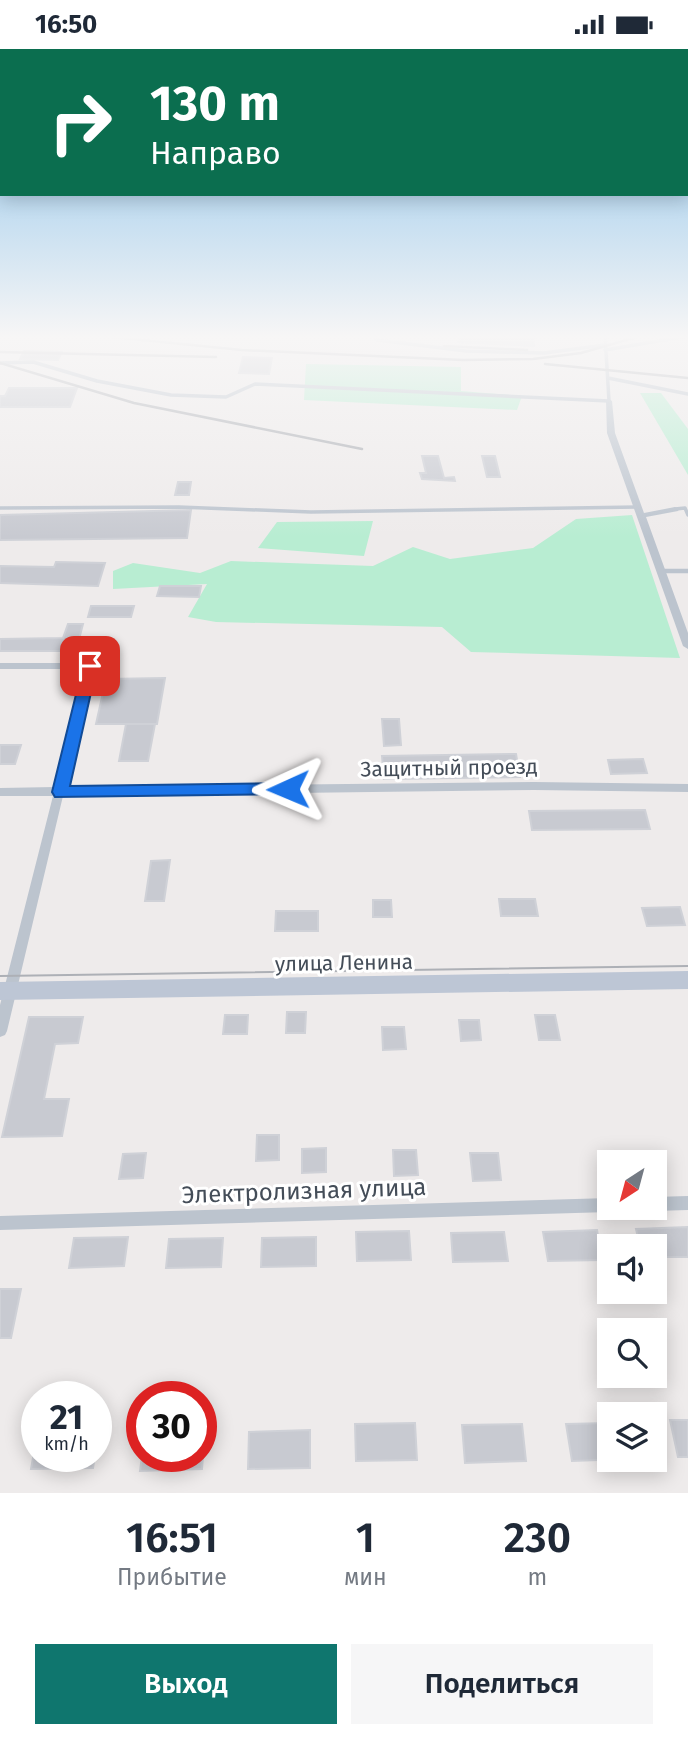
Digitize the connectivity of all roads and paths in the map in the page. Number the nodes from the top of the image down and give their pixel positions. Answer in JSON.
{"nodes":[{"id":1,"x":609,"y":402,"type":"edge"},
{"id":2,"x":0,"y":508,"type":"edge"},
{"id":3,"x":675,"y":509,"type":"joint"},
{"id":4,"x":639,"y":511,"type":"junction"},
{"id":5,"x":688,"y":515,"type":"edge"},
{"id":6,"x":661,"y":571,"type":"junction"},
{"id":7,"x":688,"y":571,"type":"edge"},
{"id":8,"x":688,"y":646,"type":"edge"},
{"id":9,"x":0,"y":666,"type":"edge"},
{"id":10,"x":688,"y":788,"type":"edge"},
{"id":11,"x":0,"y":792,"type":"edge"},
{"id":12,"x":61,"y":792,"type":"junction"},
{"id":13,"x":688,"y":980,"type":"edge"},
{"id":14,"x":5,"y":991,"type":"edge"},
{"id":15,"x":0,"y":1031,"type":"edge"},
{"id":16,"x":688,"y":1203,"type":"edge"},
{"id":17,"x":667,"y":1204,"type":"edge"},
{"id":18,"x":597,"y":1205,"type":"edge"},
{"id":19,"x":0,"y":1223,"type":"edge"}],
"edges":[{"from":1,"to":4,"type":"street"},
{"from":2,"to":4,"type":"lane"},
{"from":3,"to":4,"type":"street"},
{"from":3,"to":5,"type":"lane"},
{"from":4,"to":6,"type":"street"},
{"from":6,"to":7,"type":"lane"},
{"from":6,"to":8,"type":"street"},
{"from":9,"to":12,"type":"street"},
{"from":10,"to":12,"type":"street","name":"Защитный проезд"},
{"from":11,"to":12,"type":"street","name":"Защитный проезд"},
{"from":12,"to":14,"type":"street"},
{"from":13,"to":14,"type":"main road","name":"улица Ленина"},
{"from":14,"to":15,"type":"street"},
{"from":16,"to":17,"type":"street"},
{"from":18,"to":19,"type":"street","name":"Электролизная улица"}]}
